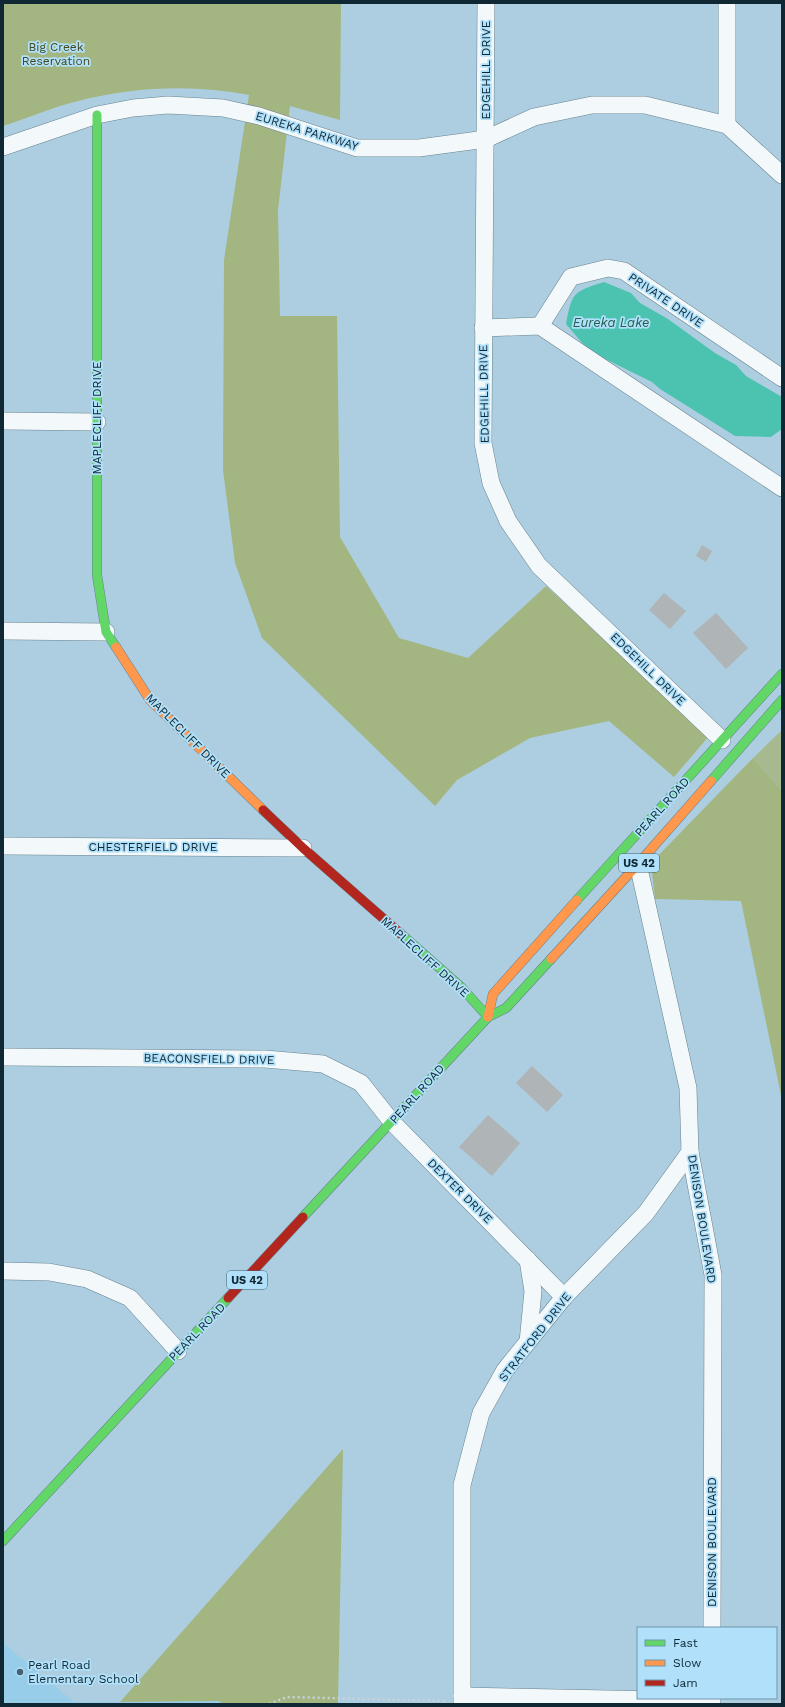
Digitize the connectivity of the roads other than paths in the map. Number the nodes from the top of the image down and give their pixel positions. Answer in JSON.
{"nodes":[{"id":1,"x":486,"y":3,"type":"edge"},
{"id":2,"x":727,"y":3,"type":"edge"},
{"id":3,"x":97,"y":115,"type":"junction"},
{"id":4,"x":727,"y":125,"type":"junction"},
{"id":5,"x":486,"y":139,"type":"junction"},
{"id":6,"x":3,"y":147,"type":"edge"},
{"id":7,"x":782,"y":175,"type":"edge"},
{"id":8,"x":540,"y":326,"type":"junction"},
{"id":9,"x":483,"y":328,"type":"junction"},
{"id":10,"x":782,"y":378,"type":"edge"},
{"id":11,"x":3,"y":421,"type":"edge"},
{"id":12,"x":97,"y":422,"type":"junction"},
{"id":13,"x":782,"y":488,"type":"edge"},
{"id":14,"x":3,"y":631,"type":"edge"},
{"id":15,"x":106,"y":632,"type":"junction"},
{"id":16,"x":782,"y":674,"type":"edge"},
{"id":17,"x":782,"y":700,"type":"edge"},
{"id":18,"x":722,"y":740,"type":"junction"},
{"id":19,"x":3,"y":846,"type":"edge"},
{"id":20,"x":303,"y":848,"type":"junction"},
{"id":21,"x":638,"y":864,"type":"junction"},
{"id":22,"x":488,"y":1017,"type":"junction"},
{"id":23,"x":3,"y":1057,"type":"edge"},
{"id":24,"x":392,"y":1122,"type":"junction"},
{"id":25,"x":690,"y":1152,"type":"junction"},
{"id":26,"x":528,"y":1260,"type":"junction"},
{"id":27,"x":3,"y":1271,"type":"edge"},
{"id":28,"x":564,"y":1297,"type":"junction"},
{"id":29,"x":528,"y":1342,"type":"junction"},
{"id":30,"x":178,"y":1351,"type":"junction"},
{"id":31,"x":3,"y":1541,"type":"edge"},
{"id":32,"x":712,"y":1627,"type":"edge"},
{"id":33,"x":462,"y":1700,"type":"edge"},
{"id":34,"x":712,"y":1701,"type":"edge"}],
"edges":[{"from":1,"to":5,"type":"street","name":"EDGEHILL DRIVE"},
{"from":2,"to":4,"type":"street"},
{"from":3,"to":5,"type":"street","name":"EUREKA PARKWAY"},
{"from":3,"to":6,"type":"street","name":"EUREKA PARKWAY"},
{"from":3,"to":12,"type":"main road","name":"MAPLECLIFF DRIVE"},
{"from":4,"to":5,"type":"street","name":"EUREKA PARKWAY"},
{"from":4,"to":7,"type":"street","name":"EUREKA PARKWAY"},
{"from":5,"to":9,"type":"street","name":"EDGEHILL DRIVE"},
{"from":8,"to":9,"type":"street"},
{"from":8,"to":10,"type":"street","name":"PRIVATE DRIVE"},
{"from":8,"to":13,"type":"street"},
{"from":9,"to":18,"type":"street","name":"EDGEHILL DRIVE"},
{"from":11,"to":12,"type":"street"},
{"from":12,"to":15,"type":"main road","name":"MAPLECLIFF DRIVE"},
{"from":14,"to":15,"type":"street"},
{"from":15,"to":20,"type":"main road","name":"MAPLECLIFF DRIVE"},
{"from":16,"to":18,"type":"main road","name":"PEARL ROAD","number":"US 42"},
{"from":17,"to":21,"type":"main road","name":"PEARL ROAD","number":"US 42"},
{"from":18,"to":22,"type":"main road","name":"PEARL ROAD","number":"US 42"},
{"from":19,"to":20,"type":"street","name":"CHESTERFIELD DRIVE"},
{"from":20,"to":22,"type":"main road","name":"MAPLECLIFF DRIVE"},
{"from":21,"to":22,"type":"main road","name":"PEARL ROAD","number":"US 42"},
{"from":21,"to":25,"type":"street","name":"DENISON BOULEVARD"},
{"from":22,"to":24,"type":"main road","name":"PEARL ROAD","number":"US 42"},
{"from":23,"to":24,"type":"street","name":"BEACONSFIELD DRIVE"},
{"from":24,"to":26,"type":"street","name":"DEXTER DRIVE"},
{"from":24,"to":30,"type":"main road","name":"PEARL ROAD","number":"US 42"},
{"from":25,"to":28,"type":"street","name":"STRATFORD DRIVE"},
{"from":25,"to":32,"type":"street","name":"DENISON BOULEVARD"},
{"from":26,"to":28,"type":"street","name":"DEXTER DRIVE"},
{"from":26,"to":29,"type":"street"},
{"from":27,"to":30,"type":"street"},
{"from":28,"to":29,"type":"street","name":"STRATFORD DRIVE"},
{"from":29,"to":33,"type":"street","name":"STRATFORD DRIVE"},
{"from":30,"to":31,"type":"main road","name":"PEARL ROAD","number":"US 42"},
{"from":33,"to":34,"type":"street"}]}
